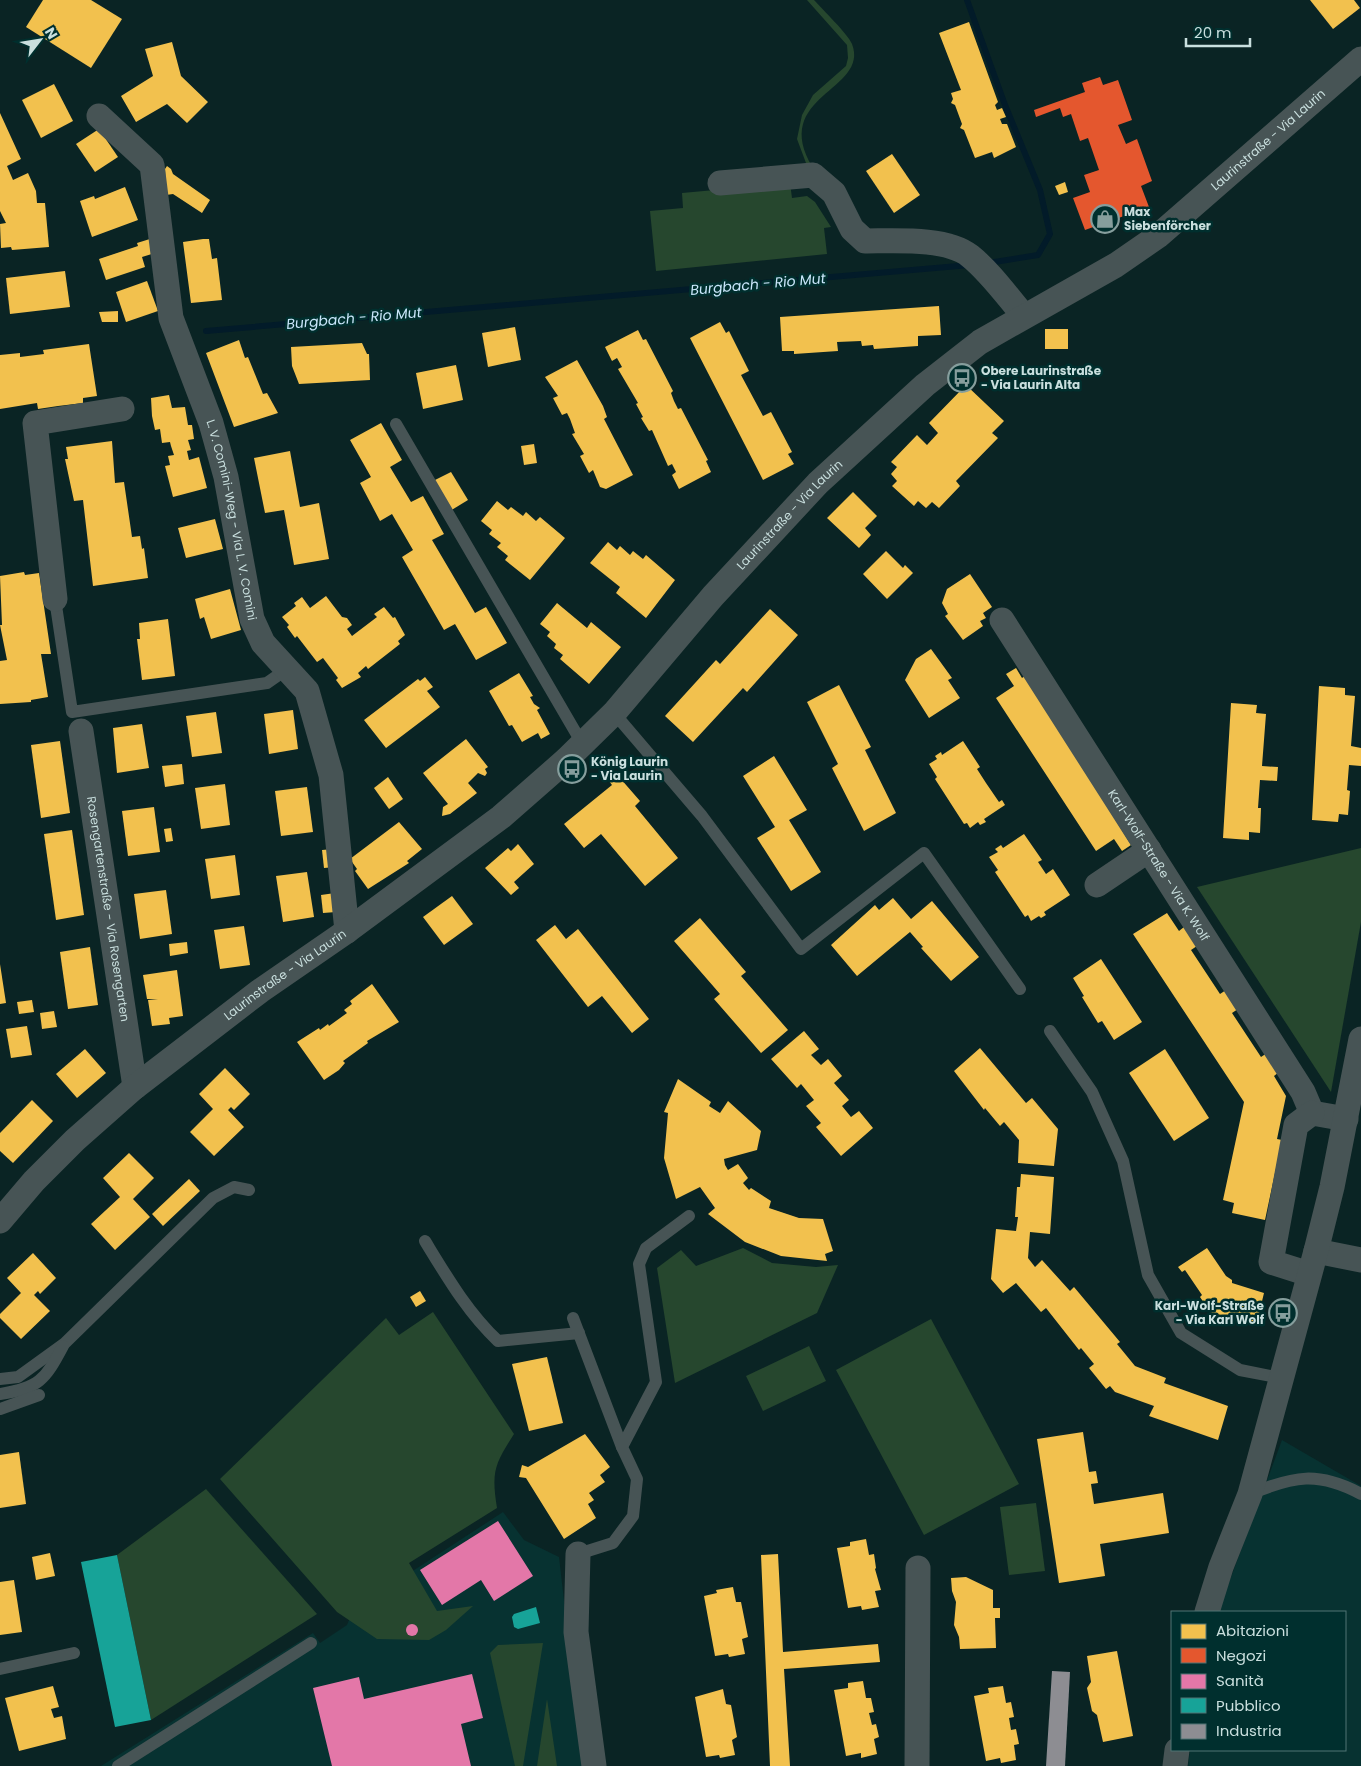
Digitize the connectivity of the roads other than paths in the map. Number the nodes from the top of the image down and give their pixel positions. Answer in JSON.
{"nodes":[{"id":1,"x":1361,"y":59,"type":"edge"},
{"id":2,"x":99,"y":116,"type":"dead end"},
{"id":3,"x":720,"y":183,"type":"dead end"},
{"id":4,"x":1024,"y":316,"type":"junction"},
{"id":5,"x":122,"y":410,"type":"dead end"},
{"id":6,"x":396,"y":424,"type":"dead end"},
{"id":7,"x":55,"y":599,"type":"joint"},
{"id":8,"x":1002,"y":620,"type":"dead end"},
{"id":9,"x":287,"y":669,"type":"junction"},
{"id":10,"x":614,"y":713,"type":"junction"},
{"id":11,"x":81,"y":731,"type":"dead end"},
{"id":12,"x":583,"y":745,"type":"junction"},
{"id":13,"x":1149,"y":850,"type":"junction"},
{"id":14,"x":1097,"y":885,"type":"dead end"},
{"id":15,"x":347,"y":932,"type":"junction"},
{"id":16,"x":1020,"y":989,"type":"dead end"},
{"id":17,"x":1050,"y":1031,"type":"dead end"},
{"id":18,"x":1361,"y":1038,"type":"edge"},
{"id":19,"x":135,"y":1087,"type":"junction"},
{"id":20,"x":1312,"y":1112,"type":"junction"},
{"id":21,"x":1346,"y":1119,"type":"junction"},
{"id":22,"x":249,"y":1190,"type":"dead end"},
{"id":23,"x":689,"y":1216,"type":"dead end"},
{"id":24,"x":0,"y":1222,"type":"edge"},
{"id":25,"x":425,"y":1241,"type":"dead end"},
{"id":26,"x":1361,"y":1260,"type":"edge"},
{"id":27,"x":1313,"y":1262,"type":"junction"},
{"id":28,"x":573,"y":1318,"type":"dead end"},
{"id":29,"x":579,"y":1333,"type":"junction"},
{"id":30,"x":65,"y":1343,"type":"junction"},
{"id":31,"x":1281,"y":1378,"type":"junction"},
{"id":32,"x":0,"y":1379,"type":"edge"},
{"id":33,"x":0,"y":1394,"type":"edge"},
{"id":34,"x":39,"y":1395,"type":"dead end"},
{"id":35,"x":0,"y":1409,"type":"edge"},
{"id":36,"x":622,"y":1447,"type":"junction"},
{"id":37,"x":1250,"y":1494,"type":"junction"},
{"id":38,"x":1361,"y":1494,"type":"edge"},
{"id":39,"x":578,"y":1554,"type":"joint"},
{"id":40,"x":918,"y":1568,"type":"dead end"},
{"id":41,"x":1207,"y":1611,"type":"edge"},
{"id":42,"x":311,"y":1643,"type":"dead end"},
{"id":43,"x":74,"y":1653,"type":"dead end"},
{"id":44,"x":0,"y":1669,"type":"edge"},
{"id":45,"x":1177,"y":1751,"type":"edge"},
{"id":46,"x":118,"y":1766,"type":"edge"},
{"id":47,"x":594,"y":1766,"type":"edge"},
{"id":48,"x":916,"y":1766,"type":"edge"},
{"id":49,"x":1175,"y":1766,"type":"edge"}],
"edges":[{"from":1,"to":4,"type":"street","name":"Laurinstraße - Via Laurin"},
{"from":2,"to":9,"type":"street","name":"L. V. Comini-Weg - Via L. V. Comini"},
{"from":3,"to":4,"type":"street"},
{"from":4,"to":10,"type":"street","name":"Laurinstraße - Via Laurin"},
{"from":5,"to":7,"type":"street"},
{"from":6,"to":12,"type":"lane"},
{"from":7,"to":9,"type":"lane"},
{"from":8,"to":13,"type":"street","name":"Karl-Wolf-Straße - Via K. Wolf"},
{"from":9,"to":15,"type":"street","name":"L. V. Comini-Weg - Via L. V. Comini"},
{"from":10,"to":12,"type":"street","name":"Laurinstraße - Via Laurin"},
{"from":10,"to":16,"type":"lane"},
{"from":11,"to":19,"type":"street","name":"Rosengartenstraße - Via Rosengarten"},
{"from":12,"to":15,"type":"street","name":"Laurinstraße - Via Laurin"},
{"from":13,"to":14,"type":"street"},
{"from":13,"to":20,"type":"street","name":"Karl-Wolf-Straße - Via K. Wolf"},
{"from":15,"to":19,"type":"street","name":"Laurinstraße - Via Laurin"},
{"from":17,"to":31,"type":"lane"},
{"from":18,"to":21,"type":"street"},
{"from":19,"to":24,"type":"street","name":"Laurinstraße - Via Laurin"},
{"from":20,"to":21,"type":"street"},
{"from":20,"to":27,"type":"street"},
{"from":21,"to":27,"type":"street"},
{"from":22,"to":30,"type":"lane"},
{"from":23,"to":36,"type":"lane"},
{"from":25,"to":29,"type":"lane"},
{"from":26,"to":27,"type":"street"},
{"from":27,"to":31,"type":"street"},
{"from":28,"to":29,"type":"lane"},
{"from":29,"to":36,"type":"lane"},
{"from":30,"to":32,"type":"lane"},
{"from":30,"to":33,"type":"lane"},
{"from":31,"to":37,"type":"street"},
{"from":34,"to":35,"type":"lane"},
{"from":36,"to":39,"type":"lane"},
{"from":37,"to":38,"type":"lane"},
{"from":37,"to":41,"type":"street"},
{"from":39,"to":47,"type":"street"},
{"from":40,"to":48,"type":"street"},
{"from":42,"to":46,"type":"lane"},
{"from":43,"to":44,"type":"lane"},
{"from":45,"to":49,"type":"street"}]}
